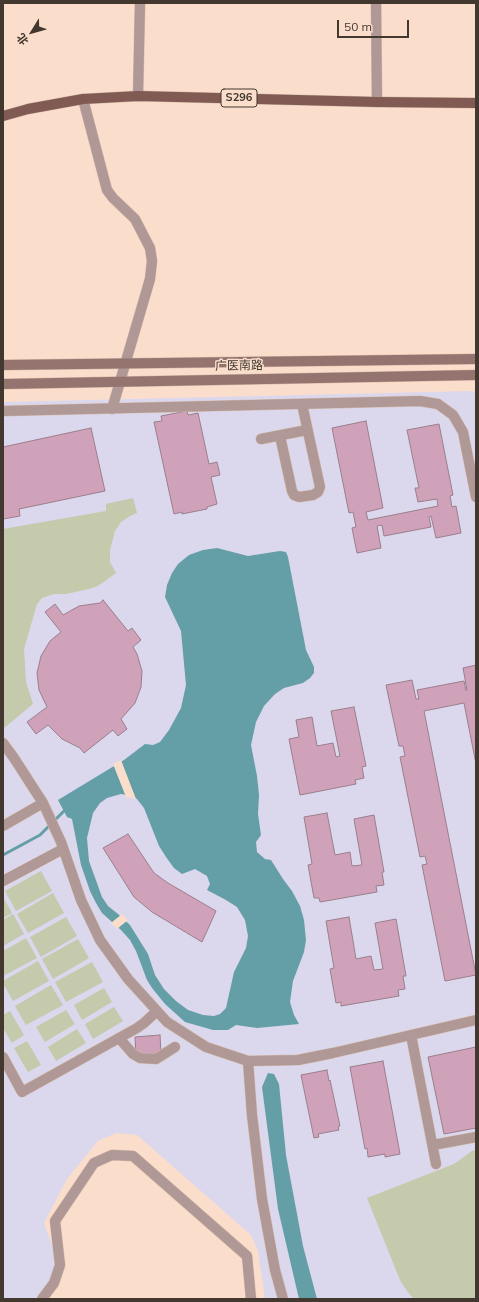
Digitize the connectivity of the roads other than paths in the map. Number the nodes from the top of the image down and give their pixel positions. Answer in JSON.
{"nodes":[{"id":1,"x":140,"y":3,"type":"edge"},
{"id":2,"x":376,"y":3,"type":"edge"},
{"id":3,"x":138,"y":96,"type":"junction"},
{"id":4,"x":83,"y":99,"type":"junction"},
{"id":5,"x":377,"y":102,"type":"junction"},
{"id":6,"x":476,"y":103,"type":"edge"},
{"id":7,"x":3,"y":116,"type":"edge"},
{"id":8,"x":476,"y":359,"type":"edge"},
{"id":9,"x":3,"y":365,"type":"edge"},
{"id":10,"x":476,"y":375,"type":"edge"},
{"id":11,"x":3,"y":384,"type":"edge"},
{"id":12,"x":302,"y":404,"type":"junction"},
{"id":13,"x":112,"y":409,"type":"junction"},
{"id":14,"x":3,"y":411,"type":"edge"},
{"id":15,"x":308,"y":430,"type":"junction"},
{"id":16,"x":280,"y":436,"type":"junction"},
{"id":17,"x":261,"y":439,"type":"dead end"},
{"id":18,"x":476,"y":497,"type":"edge"},
{"id":19,"x":3,"y":743,"type":"edge"},
{"id":20,"x":43,"y":803,"type":"junction"},
{"id":21,"x":3,"y":826,"type":"edge"},
{"id":22,"x":62,"y":845,"type":"junction"},
{"id":23,"x":3,"y":881,"type":"edge"},
{"id":24,"x":156,"y":1011,"type":"junction"},
{"id":25,"x":476,"y":1020,"type":"edge"},
{"id":26,"x":410,"y":1035,"type":"junction"},
{"id":27,"x":119,"y":1038,"type":"junction"},
{"id":28,"x":174,"y":1047,"type":"dead end"},
{"id":29,"x":3,"y":1057,"type":"edge"},
{"id":30,"x":248,"y":1061,"type":"junction"},
{"id":31,"x":476,"y":1137,"type":"edge"},
{"id":32,"x":433,"y":1145,"type":"junction"},
{"id":33,"x":436,"y":1164,"type":"dead end"},
{"id":34,"x":42,"y":1299,"type":"edge"},
{"id":35,"x":251,"y":1299,"type":"edge"},
{"id":36,"x":283,"y":1299,"type":"edge"}],
"edges":[{"from":1,"to":3,"type":"street"},
{"from":2,"to":5,"type":"street"},
{"from":3,"to":4,"type":"main road","number":"S296"},
{"from":3,"to":5,"type":"main road","number":"S296"},
{"from":4,"to":7,"type":"main road","number":"S296"},
{"from":4,"to":13,"type":"street"},
{"from":5,"to":6,"type":"main road","number":"S296"},
{"from":8,"to":9,"type":"street","name":"广医南路"},
{"from":10,"to":11,"type":"street","name":"广医南路"},
{"from":12,"to":13,"type":"street"},
{"from":12,"to":15,"type":"street"},
{"from":12,"to":18,"type":"street"},
{"from":13,"to":14,"type":"street"},
{"from":15,"to":16,"type":"street"},
{"from":15,"to":16,"type":"street"},
{"from":16,"to":17,"type":"street"},
{"from":19,"to":20,"type":"street"},
{"from":20,"to":21,"type":"street"},
{"from":20,"to":22,"type":"street"},
{"from":22,"to":23,"type":"street"},
{"from":22,"to":24,"type":"street"},
{"from":24,"to":27,"type":"street"},
{"from":24,"to":30,"type":"street"},
{"from":25,"to":26,"type":"street"},
{"from":26,"to":30,"type":"street"},
{"from":26,"to":32,"type":"street"},
{"from":27,"to":28,"type":"street"},
{"from":27,"to":29,"type":"street"},
{"from":30,"to":36,"type":"street"},
{"from":31,"to":32,"type":"street"},
{"from":32,"to":33,"type":"street"},
{"from":34,"to":35,"type":"street"}]}
